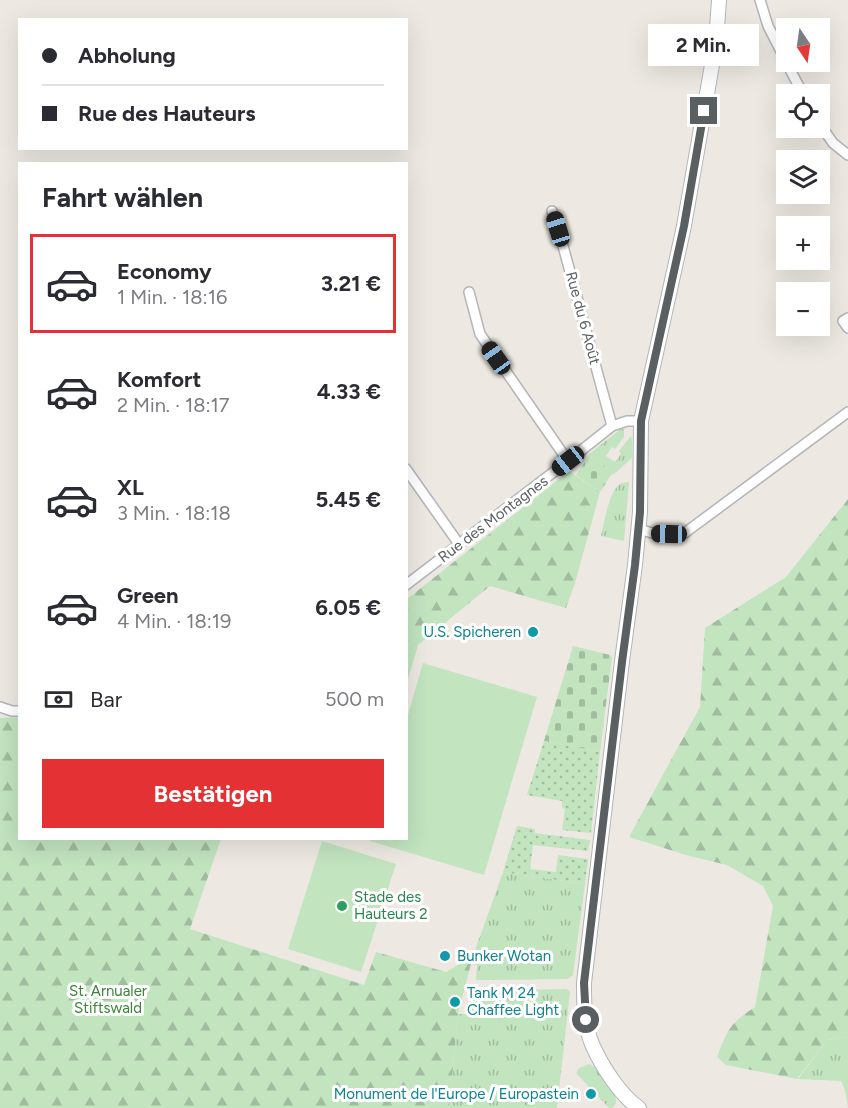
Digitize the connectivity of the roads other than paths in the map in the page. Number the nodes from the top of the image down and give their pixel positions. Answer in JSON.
{"nodes":[{"id":1,"x":718,"y":0,"type":"edge"},
{"id":2,"x":760,"y":0,"type":"edge"},
{"id":3,"x":776,"y":42,"type":"edge"},
{"id":4,"x":830,"y":138,"type":"edge"},
{"id":5,"x":848,"y":155,"type":"edge"},
{"id":6,"x":552,"y":211,"type":"dead end"},
{"id":7,"x":470,"y":292,"type":"dead end"},
{"id":8,"x":848,"y":318,"type":"edge"},
{"id":9,"x":848,"y":328,"type":"edge"},
{"id":10,"x":848,"y":412,"type":"edge"},
{"id":11,"x":641,"y":421,"type":"junction"},
{"id":12,"x":612,"y":426,"type":"junction"},
{"id":13,"x":568,"y":461,"type":"junction"},
{"id":14,"x":408,"y":472,"type":"edge"},
{"id":15,"x":638,"y":529,"type":"junction"},
{"id":16,"x":459,"y":544,"type":"junction"},
{"id":17,"x":408,"y":583,"type":"edge"},
{"id":18,"x":0,"y":707,"type":"edge"},
{"id":19,"x":16,"y":711,"type":"edge"},
{"id":20,"x":639,"y":1108,"type":"edge"}],
"edges":[{"from":1,"to":11,"type":"street"},
{"from":2,"to":3,"type":"street"},
{"from":4,"to":5,"type":"street"},
{"from":6,"to":12,"type":"street","name":"Rue du 6 Août"},
{"from":7,"to":13,"type":"street"},
{"from":8,"to":9,"type":"street"},
{"from":10,"to":15,"type":"street"},
{"from":11,"to":12,"type":"street","name":"Rue des Montagnes"},
{"from":11,"to":15,"type":"street"},
{"from":12,"to":13,"type":"street","name":"Rue des Montagnes"},
{"from":13,"to":16,"type":"street","name":"Rue des Montagnes"},
{"from":14,"to":16,"type":"street"},
{"from":15,"to":20,"type":"street"},
{"from":16,"to":17,"type":"street","name":"Rue des Montagnes"},
{"from":18,"to":19,"type":"street"}]}
